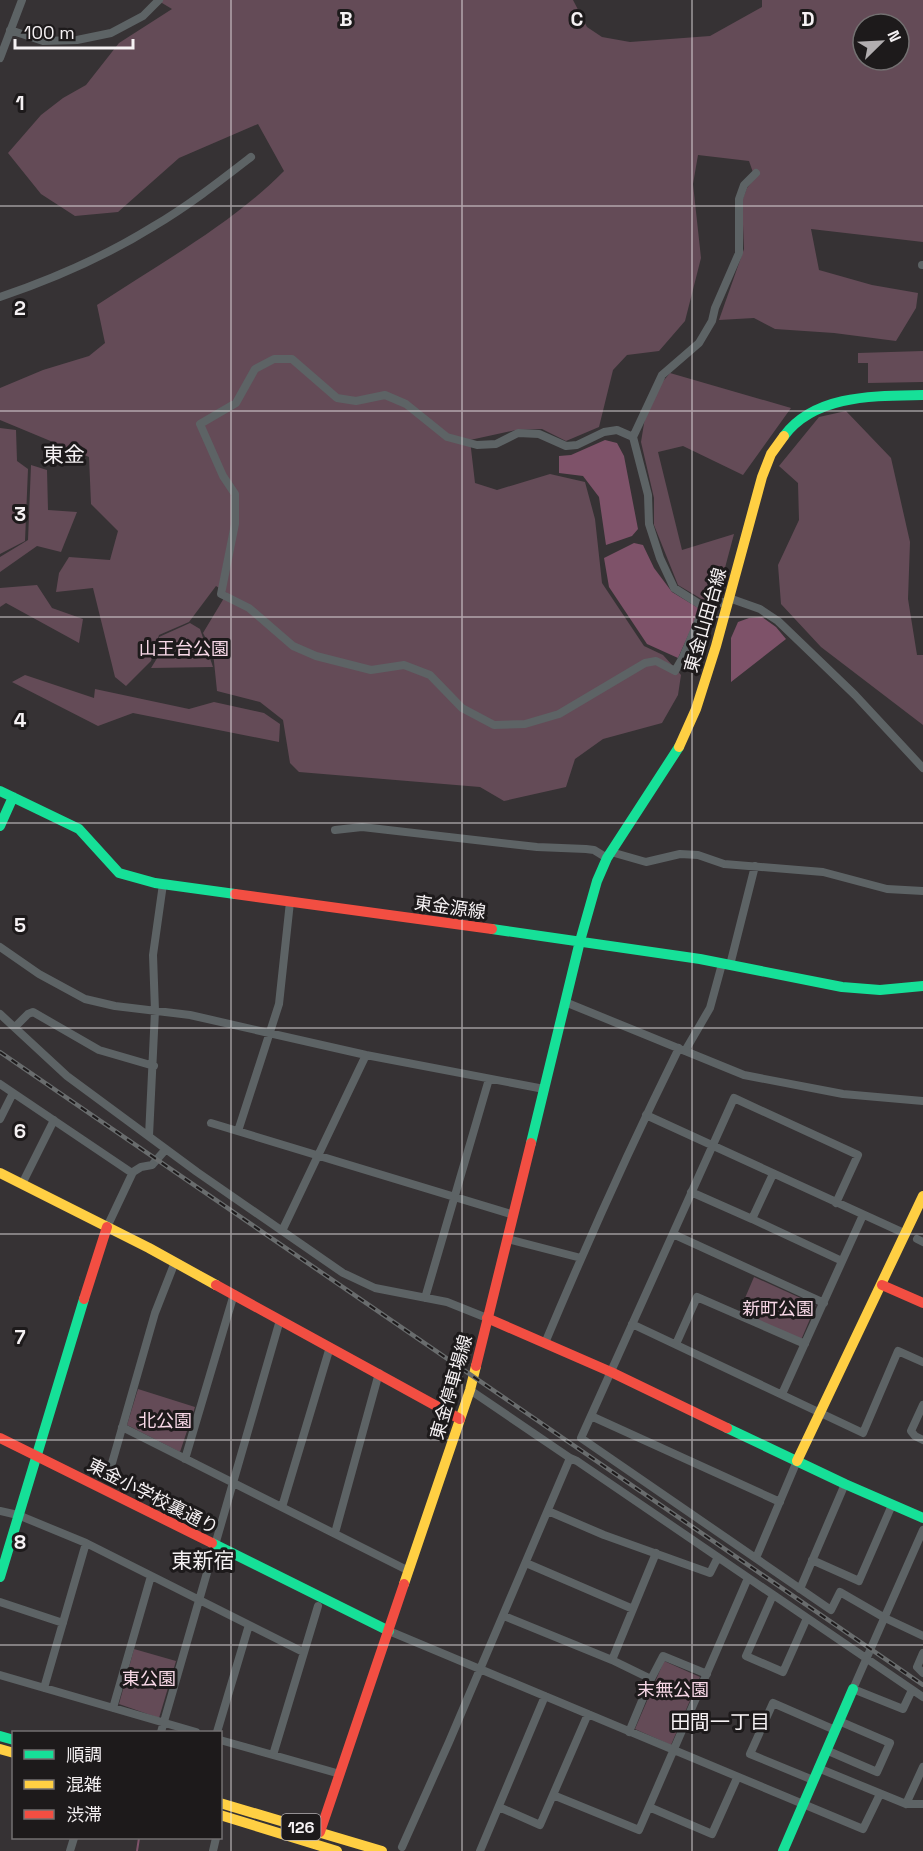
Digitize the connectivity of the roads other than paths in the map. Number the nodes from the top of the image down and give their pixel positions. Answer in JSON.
{"nodes":[{"id":1,"x":22,"y":0,"type":"edge"},
{"id":2,"x":159,"y":0,"type":"edge"},
{"id":3,"x":10,"y":30,"type":"junction"},
{"id":4,"x":0,"y":58,"type":"edge"},
{"id":5,"x":251,"y":156,"type":"dead end"},
{"id":6,"x":756,"y":174,"type":"dead end"},
{"id":7,"x":0,"y":297,"type":"edge"},
{"id":8,"x":923,"y":395,"type":"edge"},
{"id":9,"x":633,"y":437,"type":"junction"},
{"id":10,"x":728,"y":600,"type":"junction"},
{"id":11,"x":704,"y":607,"type":"junction"},
{"id":12,"x":923,"y":768,"type":"edge"},
{"id":13,"x":0,"y":791,"type":"edge"},
{"id":14,"x":13,"y":797,"type":"junction"},
{"id":15,"x":0,"y":826,"type":"edge"},
{"id":16,"x":335,"y":830,"type":"dead end"},
{"id":17,"x":609,"y":855,"type":"junction"},
{"id":18,"x":755,"y":866,"type":"junction"},
{"id":19,"x":163,"y":884,"type":"junction"},
{"id":20,"x":923,"y":891,"type":"edge"},
{"id":21,"x":290,"y":902,"type":"junction"},
{"id":22,"x":580,"y":941,"type":"junction"},
{"id":23,"x":0,"y":947,"type":"edge"},
{"id":24,"x":726,"y":964,"type":"junction"},
{"id":25,"x":923,"y":986,"type":"edge"},
{"id":26,"x":565,"y":1002,"type":"junction"},
{"id":27,"x":155,"y":1011,"type":"junction"},
{"id":28,"x":0,"y":1014,"type":"edge"},
{"id":29,"x":15,"y":1028,"type":"junction"},
{"id":30,"x":271,"y":1034,"type":"junction"},
{"id":31,"x":682,"y":1049,"type":"junction"},
{"id":32,"x":366,"y":1055,"type":"junction"},
{"id":33,"x":153,"y":1066,"type":"junction"},
{"id":34,"x":489,"y":1079,"type":"junction"},
{"id":35,"x":0,"y":1084,"type":"edge"},
{"id":36,"x":544,"y":1089,"type":"junction"},
{"id":37,"x":13,"y":1093,"type":"junction"},
{"id":38,"x":923,"y":1101,"type":"edge"},
{"id":39,"x":646,"y":1115,"type":"junction"},
{"id":40,"x":0,"y":1119,"type":"edge"},
{"id":41,"x":54,"y":1120,"type":"junction"},
{"id":42,"x":211,"y":1123,"type":"dead end"},
{"id":43,"x":238,"y":1131,"type":"junction"},
{"id":44,"x":149,"y":1136,"type":"junction"},
{"id":45,"x":712,"y":1146,"type":"junction"},
{"id":46,"x":166,"y":1149,"type":"junction"},
{"id":47,"x":317,"y":1156,"type":"junction"},
{"id":48,"x":0,"y":1173,"type":"edge"},
{"id":49,"x":132,"y":1173,"type":"junction"},
{"id":50,"x":773,"y":1174,"type":"junction"},
{"id":51,"x":22,"y":1184,"type":"junction"},
{"id":52,"x":691,"y":1192,"type":"junction"},
{"id":53,"x":454,"y":1196,"type":"junction"},
{"id":54,"x":923,"y":1196,"type":"edge"},
{"id":55,"x":836,"y":1203,"type":"junction"},
{"id":56,"x":514,"y":1215,"type":"junction"},
{"id":57,"x":863,"y":1215,"type":"junction"},
{"id":58,"x":752,"y":1219,"type":"junction"},
{"id":59,"x":107,"y":1227,"type":"junction"},
{"id":60,"x":282,"y":1231,"type":"junction"},
{"id":61,"x":673,"y":1234,"type":"junction"},
{"id":62,"x":915,"y":1238,"type":"edge"},
{"id":63,"x":508,"y":1239,"type":"junction"},
{"id":64,"x":581,"y":1258,"type":"junction"},
{"id":65,"x":843,"y":1261,"type":"junction"},
{"id":66,"x":175,"y":1262,"type":"junction"},
{"id":67,"x":882,"y":1285,"type":"junction"},
{"id":68,"x":234,"y":1294,"type":"junction"},
{"id":69,"x":425,"y":1298,"type":"junction"},
{"id":70,"x":824,"y":1303,"type":"junction"},
{"id":71,"x":923,"y":1304,"type":"edge"},
{"id":72,"x":487,"y":1318,"type":"junction"},
{"id":73,"x":280,"y":1320,"type":"junction"},
{"id":74,"x":632,"y":1324,"type":"junction"},
{"id":75,"x":545,"y":1343,"type":"junction"},
{"id":76,"x":676,"y":1344,"type":"junction"},
{"id":77,"x":806,"y":1344,"type":"junction"},
{"id":78,"x":330,"y":1347,"type":"junction"},
{"id":79,"x":923,"y":1362,"type":"edge"},
{"id":80,"x":611,"y":1372,"type":"junction"},
{"id":81,"x":379,"y":1373,"type":"junction"},
{"id":82,"x":470,"y":1390,"type":"junction"},
{"id":83,"x":782,"y":1394,"type":"junction"},
{"id":84,"x":923,"y":1405,"type":"edge"},
{"id":85,"x":819,"y":1412,"type":"junction"},
{"id":86,"x":591,"y":1416,"type":"junction"},
{"id":87,"x":460,"y":1419,"type":"junction"},
{"id":88,"x":122,"y":1427,"type":"junction"},
{"id":89,"x":0,"y":1438,"type":"edge"},
{"id":90,"x":923,"y":1440,"type":"edge"},
{"id":91,"x":36,"y":1457,"type":"junction"},
{"id":92,"x":570,"y":1458,"type":"junction"},
{"id":93,"x":185,"y":1459,"type":"junction"},
{"id":94,"x":797,"y":1461,"type":"junction"},
{"id":95,"x":108,"y":1477,"type":"dead end"},
{"id":96,"x":234,"y":1483,"type":"junction"},
{"id":97,"x":845,"y":1484,"type":"junction"},
{"id":98,"x":780,"y":1502,"type":"junction"},
{"id":99,"x":892,"y":1505,"type":"junction"},
{"id":100,"x":282,"y":1507,"type":"junction"},
{"id":101,"x":0,"y":1511,"type":"edge"},
{"id":102,"x":548,"y":1511,"type":"junction"},
{"id":103,"x":18,"y":1515,"type":"junction"},
{"id":104,"x":923,"y":1518,"type":"edge"},
{"id":105,"x":923,"y":1530,"type":"edge"},
{"id":106,"x":335,"y":1533,"type":"junction"},
{"id":107,"x":86,"y":1543,"type":"junction"},
{"id":108,"x":214,"y":1545,"type":"junction"},
{"id":109,"x":656,"y":1553,"type":"junction"},
{"id":110,"x":718,"y":1557,"type":"junction"},
{"id":111,"x":756,"y":1558,"type":"junction"},
{"id":112,"x":812,"y":1560,"type":"junction"},
{"id":113,"x":526,"y":1563,"type":"junction"},
{"id":114,"x":410,"y":1571,"type":"junction"},
{"id":115,"x":151,"y":1576,"type":"junction"},
{"id":116,"x":0,"y":1577,"type":"edge"},
{"id":117,"x":748,"y":1578,"type":"junction"},
{"id":118,"x":800,"y":1589,"type":"junction"},
{"id":119,"x":773,"y":1595,"type":"junction"},
{"id":120,"x":200,"y":1600,"type":"junction"},
{"id":121,"x":0,"y":1602,"type":"edge"},
{"id":122,"x":318,"y":1606,"type":"dead end"},
{"id":123,"x":633,"y":1609,"type":"junction"},
{"id":124,"x":504,"y":1616,"type":"junction"},
{"id":125,"x":807,"y":1618,"type":"junction"},
{"id":126,"x":885,"y":1618,"type":"junction"},
{"id":127,"x":63,"y":1623,"type":"junction"},
{"id":128,"x":249,"y":1625,"type":"junction"},
{"id":129,"x":389,"y":1631,"type":"junction"},
{"id":130,"x":923,"y":1636,"type":"edge"},
{"id":131,"x":303,"y":1652,"type":"junction"},
{"id":132,"x":923,"y":1653,"type":"edge"},
{"id":133,"x":867,"y":1658,"type":"junction"},
{"id":134,"x":612,"y":1660,"type":"junction"},
{"id":135,"x":481,"y":1669,"type":"junction"},
{"id":136,"x":923,"y":1673,"type":"edge"},
{"id":137,"x":707,"y":1674,"type":"junction"},
{"id":138,"x":0,"y":1675,"type":"edge"},
{"id":139,"x":651,"y":1679,"type":"junction"},
{"id":140,"x":44,"y":1688,"type":"junction"},
{"id":141,"x":853,"y":1689,"type":"junction"},
{"id":142,"x":912,"y":1690,"type":"junction"},
{"id":143,"x":545,"y":1696,"type":"junction"},
{"id":144,"x":923,"y":1697,"type":"edge"},
{"id":145,"x":113,"y":1708,"type":"junction"},
{"id":146,"x":588,"y":1714,"type":"junction"},
{"id":147,"x":164,"y":1723,"type":"junction"},
{"id":148,"x":837,"y":1726,"type":"junction"},
{"id":149,"x":161,"y":1731,"type":"edge"},
{"id":150,"x":192,"y":1731,"type":"edge"},
{"id":151,"x":217,"y":1731,"type":"edge"},
{"id":152,"x":629,"y":1732,"type":"junction"},
{"id":153,"x":222,"y":1741,"type":"edge"},
{"id":154,"x":826,"y":1750,"type":"junction"},
{"id":155,"x":674,"y":1751,"type":"junction"},
{"id":156,"x":273,"y":1755,"type":"junction"},
{"id":157,"x":923,"y":1767,"type":"edge"},
{"id":158,"x":819,"y":1768,"type":"junction"},
{"id":159,"x":340,"y":1774,"type":"junction"},
{"id":160,"x":737,"y":1778,"type":"junction"},
{"id":161,"x":813,"y":1780,"type":"junction"},
{"id":162,"x":553,"y":1794,"type":"junction"},
{"id":163,"x":880,"y":1794,"type":"junction"},
{"id":164,"x":222,"y":1804,"type":"edge"},
{"id":165,"x":906,"y":1804,"type":"junction"},
{"id":166,"x":923,"y":1804,"type":"edge"},
{"id":167,"x":802,"y":1806,"type":"junction"},
{"id":168,"x":499,"y":1807,"type":"junction"},
{"id":169,"x":649,"y":1807,"type":"junction"},
{"id":170,"x":222,"y":1817,"type":"edge"},
{"id":171,"x":320,"y":1832,"type":"junction"},
{"id":172,"x":402,"y":1847,"type":"dead end"},
{"id":173,"x":338,"y":1851,"type":"edge"},
{"id":174,"x":382,"y":1851,"type":"edge"},
{"id":175,"x":480,"y":1851,"type":"edge"},
{"id":176,"x":783,"y":1851,"type":"edge"}],
"edges":[{"from":1,"to":3,"type":"street"},
{"from":2,"to":3,"type":"street"},
{"from":3,"to":4,"type":"street"},
{"from":5,"to":7,"type":"street"},
{"from":6,"to":9,"type":"street"},
{"from":8,"to":10,"type":"main road","name":"東金山田台線"},
{"from":9,"to":11,"type":"street"},
{"from":9,"to":11,"type":"street"},
{"from":10,"to":11,"type":"street"},
{"from":10,"to":12,"type":"street"},
{"from":10,"to":17,"type":"main road","name":"東金山田台線"},
{"from":13,"to":14,"type":"main road","name":"東金源線"},
{"from":14,"to":15,"type":"main road"},
{"from":14,"to":19,"type":"main road","name":"東金源線"},
{"from":16,"to":17,"type":"street"},
{"from":17,"to":18,"type":"street"},
{"from":17,"to":22,"type":"main road","name":"東金山田台線"},
{"from":18,"to":20,"type":"street"},
{"from":18,"to":24,"type":"street"},
{"from":19,"to":21,"type":"main road","name":"東金源線"},
{"from":19,"to":27,"type":"street"},
{"from":21,"to":22,"type":"main road","name":"東金源線"},
{"from":21,"to":30,"type":"street"},
{"from":22,"to":24,"type":"main road","name":"東金源線"},
{"from":22,"to":26,"type":"main road","name":"東金停車場線"},
{"from":23,"to":27,"type":"street"},
{"from":24,"to":25,"type":"main road","name":"東金源線"},
{"from":24,"to":31,"type":"street"},
{"from":26,"to":31,"type":"street"},
{"from":26,"to":36,"type":"main road","name":"東金停車場線"},
{"from":27,"to":30,"type":"street"},
{"from":27,"to":33,"type":"street"},
{"from":28,"to":29,"type":"street"},
{"from":29,"to":33,"type":"street"},
{"from":29,"to":44,"type":"street"},
{"from":30,"to":32,"type":"street"},
{"from":30,"to":43,"type":"street"},
{"from":31,"to":38,"type":"street"},
{"from":31,"to":39,"type":"street"},
{"from":32,"to":34,"type":"street"},
{"from":32,"to":47,"type":"street"},
{"from":33,"to":44,"type":"street"},
{"from":34,"to":36,"type":"street"},
{"from":34,"to":53,"type":"street"},
{"from":35,"to":37,"type":"street"},
{"from":36,"to":56,"type":"main road","name":"東金停車場線"},
{"from":37,"to":40,"type":"street"},
{"from":37,"to":41,"type":"street"},
{"from":39,"to":45,"type":"street"},
{"from":39,"to":64,"type":"street"},
{"from":41,"to":49,"type":"street"},
{"from":41,"to":51,"type":"street"},
{"from":42,"to":43,"type":"street"},
{"from":43,"to":47,"type":"street"},
{"from":44,"to":46,"type":"street"},
{"from":45,"to":50,"type":"street"},
{"from":45,"to":52,"type":"street"},
{"from":45,"to":55,"type":"street"},
{"from":46,"to":49,"type":"street"},
{"from":46,"to":60,"type":"street"},
{"from":47,"to":53,"type":"street"},
{"from":47,"to":60,"type":"street"},
{"from":48,"to":51,"type":"main road"},
{"from":49,"to":59,"type":"street"},
{"from":50,"to":55,"type":"street"},
{"from":50,"to":58,"type":"street"},
{"from":51,"to":59,"type":"main road"},
{"from":52,"to":58,"type":"street"},
{"from":52,"to":61,"type":"street"},
{"from":53,"to":56,"type":"street"},
{"from":53,"to":69,"type":"street"},
{"from":54,"to":62,"type":"main road"},
{"from":55,"to":57,"type":"street"},
{"from":56,"to":63,"type":"main road","name":"東金停車場線"},
{"from":57,"to":62,"type":"street"},
{"from":57,"to":65,"type":"street"},
{"from":58,"to":65,"type":"street"},
{"from":59,"to":66,"type":"main road"},
{"from":59,"to":91,"type":"main road"},
{"from":60,"to":69,"type":"street"},
{"from":61,"to":70,"type":"street"},
{"from":61,"to":74,"type":"street"},
{"from":62,"to":67,"type":"main road"},
{"from":63,"to":64,"type":"street"},
{"from":63,"to":72,"type":"main road","name":"東金停車場線"},
{"from":64,"to":75,"type":"street"},
{"from":65,"to":70,"type":"street"},
{"from":66,"to":68,"type":"main road"},
{"from":66,"to":88,"type":"street"},
{"from":67,"to":71,"type":"main road"},
{"from":67,"to":85,"type":"main road"},
{"from":68,"to":73,"type":"main road"},
{"from":68,"to":93,"type":"street"},
{"from":69,"to":72,"type":"street"},
{"from":70,"to":77,"type":"street"},
{"from":72,"to":75,"type":"main road"},
{"from":72,"to":82,"type":"main road","name":"東金停車場線"},
{"from":73,"to":78,"type":"main road"},
{"from":73,"to":96,"type":"street"},
{"from":74,"to":76,"type":"street"},
{"from":74,"to":80,"type":"street"},
{"from":75,"to":80,"type":"main road"},
{"from":76,"to":77,"type":"street"},
{"from":76,"to":83,"type":"street"},
{"from":77,"to":83,"type":"street"},
{"from":78,"to":81,"type":"main road"},
{"from":78,"to":100,"type":"street"},
{"from":79,"to":85,"type":"street"},
{"from":80,"to":86,"type":"street"},
{"from":80,"to":94,"type":"main road"},
{"from":81,"to":87,"type":"main road"},
{"from":81,"to":106,"type":"street"},
{"from":82,"to":87,"type":"main road","name":"東金停車場線"},
{"from":82,"to":92,"type":"street"},
{"from":83,"to":85,"type":"street"},
{"from":84,"to":90,"type":"street"},
{"from":85,"to":94,"type":"main road"},
{"from":86,"to":98,"type":"street"},
{"from":86,"to":111,"type":"street"},
{"from":87,"to":114,"type":"main road","name":"東金停車場線"},
{"from":88,"to":93,"type":"street"},
{"from":88,"to":95,"type":"street"},
{"from":89,"to":91,"type":"main road","name":"東金小学校裏通り"},
{"from":91,"to":103,"type":"main road"},
{"from":91,"to":108,"type":"main road","name":"東金小学校裏通り"},
{"from":92,"to":102,"type":"street"},
{"from":92,"to":110,"type":"street"},
{"from":93,"to":96,"type":"street"},
{"from":94,"to":97,"type":"main road"},
{"from":94,"to":98,"type":"street"},
{"from":96,"to":100,"type":"street"},
{"from":96,"to":108,"type":"street"},
{"from":97,"to":99,"type":"main road"},
{"from":97,"to":112,"type":"street"},
{"from":98,"to":111,"type":"street"},
{"from":99,"to":104,"type":"main road"},
{"from":99,"to":112,"type":"street"},
{"from":100,"to":106,"type":"street"},
{"from":101,"to":103,"type":"street"},
{"from":102,"to":109,"type":"street"},
{"from":102,"to":113,"type":"street"},
{"from":103,"to":107,"type":"street"},
{"from":103,"to":116,"type":"main road"},
{"from":105,"to":126,"type":"street"},
{"from":106,"to":114,"type":"street"},
{"from":107,"to":115,"type":"street"},
{"from":107,"to":127,"type":"street"},
{"from":108,"to":120,"type":"street"},
{"from":108,"to":129,"type":"main road","name":"東金小学校裏通り"},
{"from":109,"to":110,"type":"street"},
{"from":109,"to":123,"type":"street"},
{"from":110,"to":117,"type":"street"},
{"from":111,"to":118,"type":"street"},
{"from":112,"to":118,"type":"street"},
{"from":113,"to":123,"type":"street"},
{"from":113,"to":124,"type":"street"},
{"from":114,"to":129,"type":"main road","name":"東金停車場線"},
{"from":115,"to":120,"type":"street"},
{"from":115,"to":145,"type":"street"},
{"from":117,"to":119,"type":"street"},
{"from":117,"to":137,"type":"street"},
{"from":118,"to":126,"type":"street"},
{"from":119,"to":125,"type":"street"},
{"from":119,"to":125,"type":"street"},
{"from":120,"to":128,"type":"street"},
{"from":120,"to":147,"type":"street"},
{"from":121,"to":127,"type":"street"},
{"from":122,"to":131,"type":"street"},
{"from":123,"to":134,"type":"street"},
{"from":124,"to":134,"type":"street"},
{"from":124,"to":135,"type":"street"},
{"from":125,"to":133,"type":"street"},
{"from":126,"to":130,"type":"street"},
{"from":126,"to":133,"type":"street"},
{"from":127,"to":140,"type":"street"},
{"from":128,"to":131,"type":"street"},
{"from":128,"to":151,"type":"street"},
{"from":129,"to":135,"type":"street"},
{"from":129,"to":159,"type":"main road","name":"東金停車場線"},
{"from":131,"to":156,"type":"street"},
{"from":132,"to":136,"type":"street"},
{"from":133,"to":141,"type":"street"},
{"from":133,"to":142,"type":"street"},
{"from":134,"to":139,"type":"street"},
{"from":135,"to":143,"type":"street"},
{"from":135,"to":172,"type":"street"},
{"from":137,"to":139,"type":"street"},
{"from":137,"to":155,"type":"street"},
{"from":138,"to":140,"type":"street"},
{"from":139,"to":152,"type":"street"},
{"from":140,"to":145,"type":"street"},
{"from":141,"to":142,"type":"street"},
{"from":141,"to":148,"type":"main road"},
{"from":142,"to":144,"type":"street"},
{"from":143,"to":146,"type":"street"},
{"from":143,"to":168,"type":"street"},
{"from":145,"to":147,"type":"street"},
{"from":146,"to":152,"type":"street"},
{"from":146,"to":162,"type":"street"},
{"from":147,"to":149,"type":"street"},
{"from":147,"to":150,"type":"street"},
{"from":148,"to":154,"type":"main road"},
{"from":148,"to":154,"type":"street"},
{"from":148,"to":161,"type":"street"},
{"from":152,"to":155,"type":"street"},
{"from":153,"to":156,"type":"street"},
{"from":154,"to":158,"type":"main road"},
{"from":155,"to":160,"type":"street"},
{"from":155,"to":169,"type":"street"},
{"from":156,"to":159,"type":"street"},
{"from":157,"to":165,"type":"street"},
{"from":158,"to":161,"type":"main road"},
{"from":158,"to":163,"type":"street"},
{"from":159,"to":171,"type":"main road","name":"東金停車場線"},
{"from":160,"to":167,"type":"street"},
{"from":160,"to":169,"type":"street"},
{"from":161,"to":167,"type":"main road"},
{"from":162,"to":168,"type":"street"},
{"from":162,"to":169,"type":"street"},
{"from":163,"to":165,"type":"street"},
{"from":163,"to":167,"type":"street"},
{"from":164,"to":171,"type":"main road","number":"126"},
{"from":165,"to":166,"type":"street"},
{"from":167,"to":176,"type":"main road"},
{"from":168,"to":175,"type":"street"},
{"from":170,"to":173,"type":"main road","number":"126"},
{"from":171,"to":174,"type":"main road","number":"126"}]}
